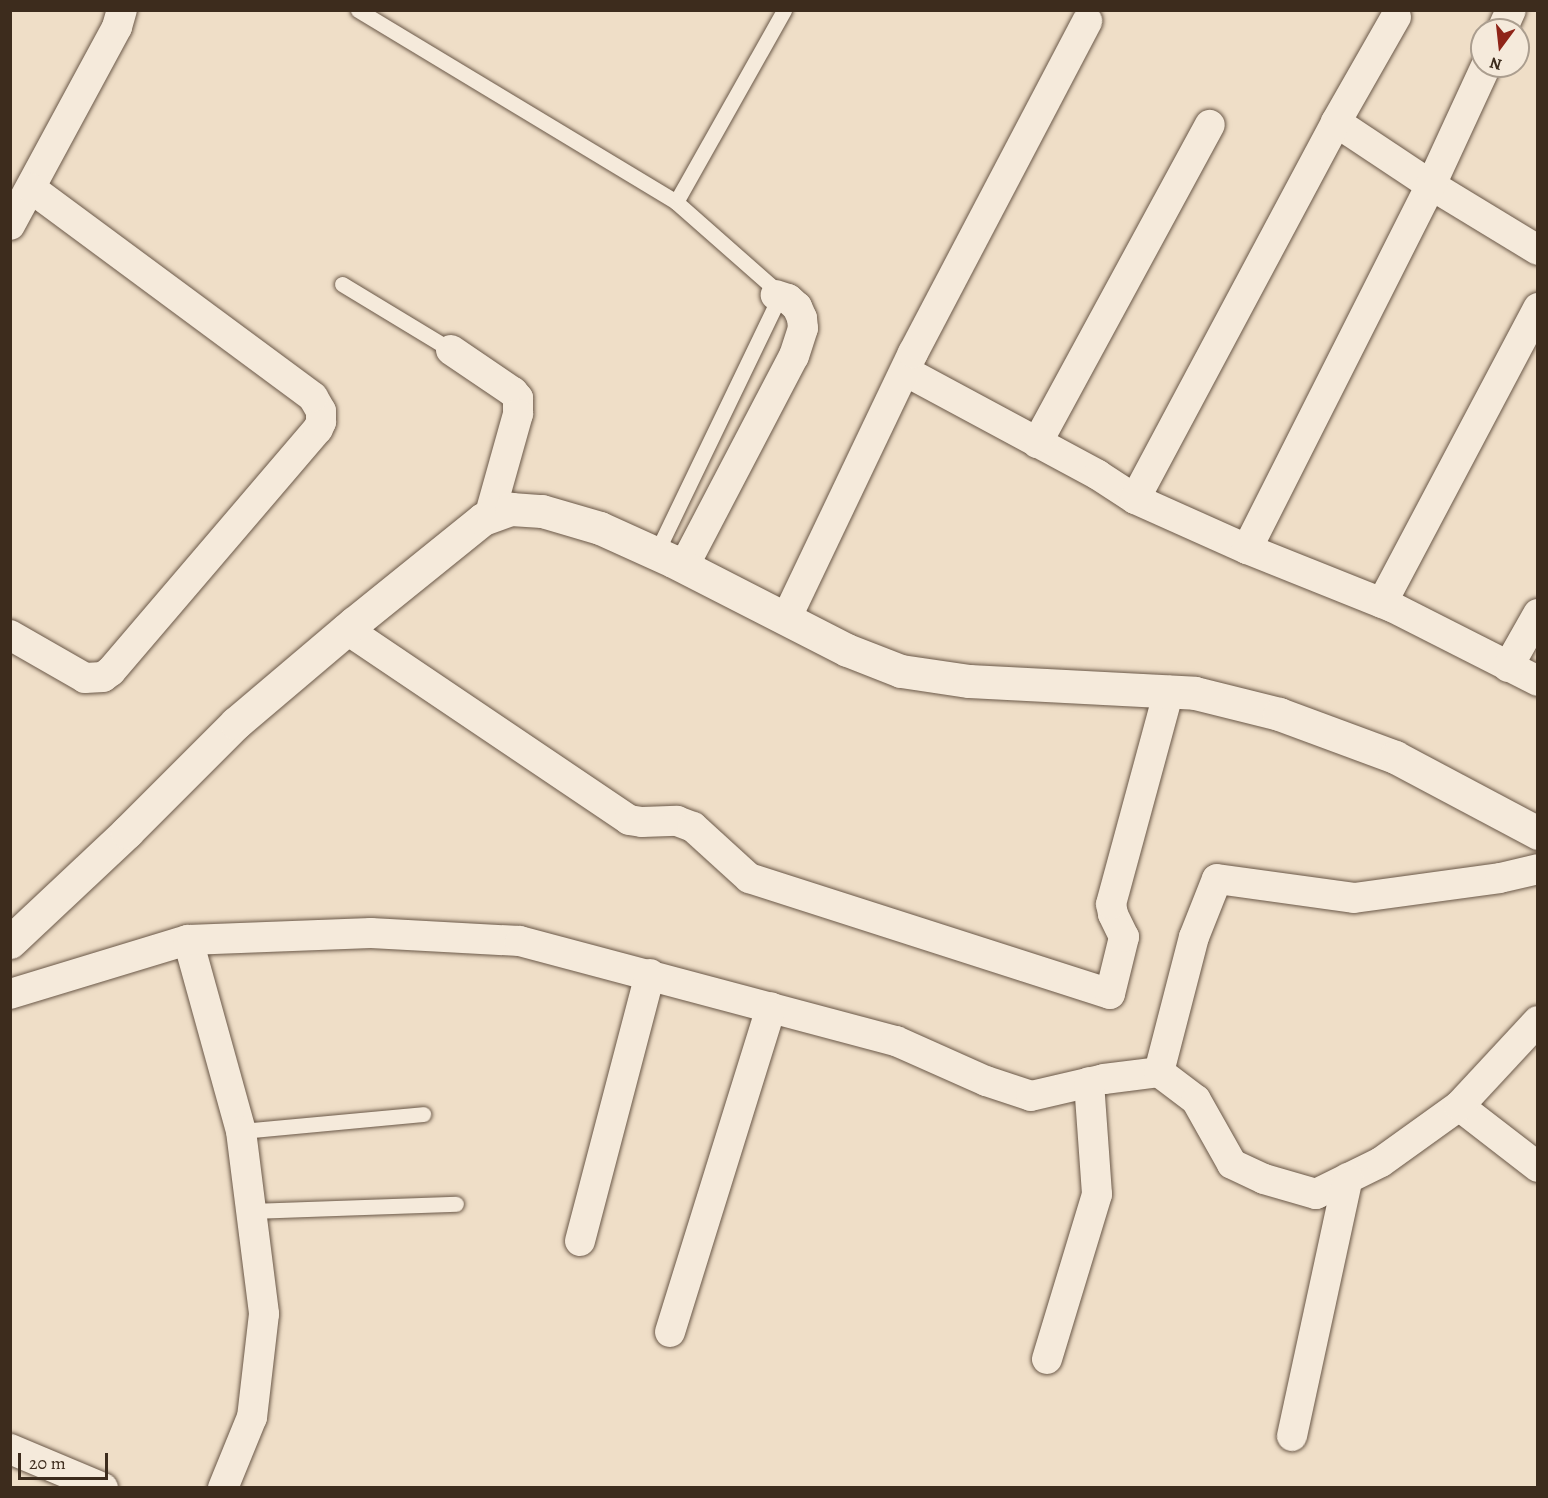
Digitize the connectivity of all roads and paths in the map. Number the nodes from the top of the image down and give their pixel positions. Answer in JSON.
{"nodes":[{"id":1,"x":122,"y":10,"type":"edge"},
{"id":2,"x":358,"y":10,"type":"edge"},
{"id":3,"x":784,"y":10,"type":"edge"},
{"id":4,"x":1396,"y":17,"type":"dead end"},
{"id":5,"x":1087,"y":21,"type":"dead end"},
{"id":6,"x":1480,"y":78,"type":"edge"},
{"id":7,"x":1336,"y":122,"type":"junction"},
{"id":8,"x":1210,"y":125,"type":"dead end"},
{"id":9,"x":1431,"y":185,"type":"junction"},
{"id":10,"x":31,"y":188,"type":"junction"},
{"id":11,"x":676,"y":202,"type":"junction"},
{"id":12,"x":10,"y":225,"type":"edge"},
{"id":13,"x":1538,"y":250,"type":"edge"},
{"id":14,"x":342,"y":284,"type":"dead end"},
{"id":15,"x":776,"y":296,"type":"junction"},
{"id":16,"x":1538,"y":308,"type":"edge"},
{"id":17,"x":451,"y":350,"type":"joint"},
{"id":18,"x":905,"y":371,"type":"junction"},
{"id":19,"x":1037,"y":443,"type":"junction"},
{"id":20,"x":1135,"y":499,"type":"junction"},
{"id":21,"x":489,"y":517,"type":"junction"},
{"id":22,"x":1247,"y":549,"type":"junction"},
{"id":23,"x":670,"y":560,"type":"junction"},
{"id":24,"x":1382,"y":603,"type":"junction"},
{"id":25,"x":1538,"y":614,"type":"edge"},
{"id":26,"x":786,"y":619,"type":"junction"},
{"id":27,"x":346,"y":629,"type":"junction"},
{"id":28,"x":10,"y":635,"type":"edge"},
{"id":29,"x":1509,"y":667,"type":"junction"},
{"id":30,"x":1538,"y":681,"type":"edge"},
{"id":31,"x":1169,"y":691,"type":"junction"},
{"id":32,"x":1538,"y":833,"type":"edge"},
{"id":33,"x":1538,"y":869,"type":"edge"},
{"id":34,"x":188,"y":940,"type":"junction"},
{"id":35,"x":10,"y":942,"type":"edge"},
{"id":36,"x":650,"y":974,"type":"junction"},
{"id":37,"x":10,"y":994,"type":"edge"},
{"id":38,"x":771,"y":1007,"type":"junction"},
{"id":39,"x":1538,"y":1021,"type":"edge"},
{"id":40,"x":1159,"y":1072,"type":"junction"},
{"id":41,"x":1089,"y":1082,"type":"junction"},
{"id":42,"x":1459,"y":1106,"type":"junction"},
{"id":43,"x":423,"y":1114,"type":"dead end"},
{"id":44,"x":241,"y":1131,"type":"junction"},
{"id":45,"x":1538,"y":1167,"type":"edge"},
{"id":46,"x":1348,"y":1178,"type":"junction"},
{"id":47,"x":456,"y":1204,"type":"dead end"},
{"id":48,"x":251,"y":1211,"type":"junction"},
{"id":49,"x":580,"y":1242,"type":"dead end"},
{"id":50,"x":670,"y":1332,"type":"dead end"},
{"id":51,"x":1047,"y":1359,"type":"dead end"},
{"id":52,"x":1292,"y":1436,"type":"dead end"},
{"id":53,"x":10,"y":1449,"type":"edge"},
{"id":54,"x":103,"y":1488,"type":"edge"},
{"id":55,"x":223,"y":1488,"type":"edge"}],
"edges":[{"from":1,"to":10,"type":"street"},
{"from":2,"to":11,"type":"lane"},
{"from":3,"to":11,"type":"lane"},
{"from":4,"to":7,"type":"street"},
{"from":5,"to":18,"type":"street"},
{"from":6,"to":9,"type":"street"},
{"from":7,"to":9,"type":"street"},
{"from":7,"to":20,"type":"street"},
{"from":8,"to":19,"type":"street"},
{"from":9,"to":13,"type":"street"},
{"from":9,"to":22,"type":"street"},
{"from":10,"to":12,"type":"street"},
{"from":10,"to":28,"type":"street"},
{"from":11,"to":15,"type":"lane"},
{"from":14,"to":17,"type":"lane"},
{"from":15,"to":23,"type":"lane"},
{"from":15,"to":23,"type":"street"},
{"from":16,"to":24,"type":"street"},
{"from":17,"to":21,"type":"street"},
{"from":18,"to":19,"type":"street"},
{"from":18,"to":26,"type":"street"},
{"from":19,"to":20,"type":"street"},
{"from":20,"to":22,"type":"street"},
{"from":21,"to":23,"type":"main road"},
{"from":21,"to":27,"type":"main road"},
{"from":22,"to":24,"type":"street"},
{"from":23,"to":26,"type":"main road"},
{"from":24,"to":29,"type":"street"},
{"from":25,"to":29,"type":"street"},
{"from":26,"to":31,"type":"main road"},
{"from":27,"to":31,"type":"street"},
{"from":27,"to":35,"type":"main road"},
{"from":29,"to":30,"type":"street"},
{"from":31,"to":32,"type":"main road"},
{"from":33,"to":40,"type":"street"},
{"from":34,"to":36,"type":"street"},
{"from":34,"to":37,"type":"street"},
{"from":34,"to":44,"type":"street"},
{"from":36,"to":38,"type":"street"},
{"from":36,"to":49,"type":"street"},
{"from":38,"to":41,"type":"street"},
{"from":38,"to":50,"type":"street"},
{"from":39,"to":42,"type":"street"},
{"from":40,"to":41,"type":"street"},
{"from":40,"to":46,"type":"street"},
{"from":41,"to":51,"type":"street"},
{"from":42,"to":45,"type":"street"},
{"from":42,"to":46,"type":"street"},
{"from":43,"to":44,"type":"lane"},
{"from":44,"to":48,"type":"street"},
{"from":46,"to":52,"type":"street"},
{"from":47,"to":48,"type":"lane"},
{"from":48,"to":55,"type":"street"},
{"from":53,"to":54,"type":"street"}]}
